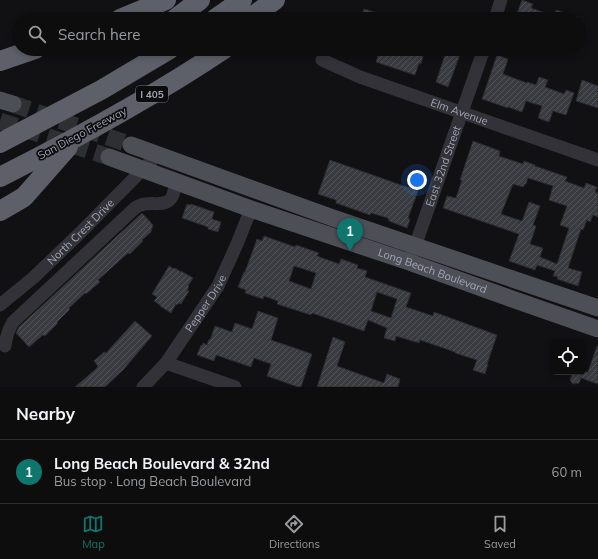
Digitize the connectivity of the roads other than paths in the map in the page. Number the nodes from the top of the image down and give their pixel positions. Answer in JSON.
{"nodes":[{"id":1,"x":166,"y":0,"type":"edge"},
{"id":2,"x":200,"y":0,"type":"edge"},
{"id":3,"x":242,"y":0,"type":"edge"},
{"id":4,"x":275,"y":0,"type":"edge"},
{"id":5,"x":292,"y":0,"type":"edge"},
{"id":6,"x":501,"y":0,"type":"edge"},
{"id":7,"x":137,"y":12,"type":"edge"},
{"id":8,"x":184,"y":12,"type":"edge"},
{"id":9,"x":225,"y":12,"type":"edge"},
{"id":10,"x":259,"y":12,"type":"edge"},
{"id":11,"x":276,"y":12,"type":"edge"},
{"id":12,"x":497,"y":12,"type":"edge"},
{"id":13,"x":15,"y":56,"type":"edge"},
{"id":14,"x":23,"y":56,"type":"edge"},
{"id":15,"x":136,"y":56,"type":"edge"},
{"id":16,"x":158,"y":56,"type":"edge"},
{"id":17,"x":194,"y":56,"type":"edge"},
{"id":18,"x":213,"y":56,"type":"edge"},
{"id":19,"x":481,"y":56,"type":"edge"},
{"id":20,"x":322,"y":60,"type":"dead end"},
{"id":21,"x":0,"y":61,"type":"edge"},
{"id":22,"x":0,"y":75,"type":"edge"},
{"id":23,"x":100,"y":91,"type":"junction"},
{"id":24,"x":461,"y":112,"type":"junction"},
{"id":25,"x":78,"y":137,"type":"junction"},
{"id":26,"x":0,"y":143,"type":"edge"},
{"id":27,"x":131,"y":145,"type":"tunnel mouth"},
{"id":28,"x":158,"y":154,"type":"junction"},
{"id":29,"x":0,"y":155,"type":"edge"},
{"id":30,"x":109,"y":158,"type":"tunnel mouth"},
{"id":31,"x":598,"y":160,"type":"edge"},
{"id":32,"x":0,"y":164,"type":"edge"},
{"id":33,"x":143,"y":169,"type":"junction"},
{"id":34,"x":0,"y":177,"type":"edge"},
{"id":35,"x":177,"y":182,"type":"junction"},
{"id":36,"x":251,"y":209,"type":"junction"},
{"id":37,"x":0,"y":211,"type":"edge"},
{"id":38,"x":412,"y":254,"type":"junction"},
{"id":39,"x":0,"y":305,"type":"edge"},
{"id":40,"x":598,"y":308,"type":"edge"},
{"id":41,"x":598,"y":329,"type":"edge"},
{"id":42,"x":4,"y":346,"type":"dead end"},
{"id":43,"x":166,"y":363,"type":"junction"},
{"id":44,"x":143,"y":387,"type":"edge"},
{"id":45,"x":235,"y":387,"type":"edge"}],
"edges":[{"from":1,"to":7,"type":"highway"},
{"from":2,"to":8,"type":"highway"},
{"from":3,"to":9,"type":"highway"},
{"from":4,"to":10,"type":"highway"},
{"from":5,"to":11,"type":"highway"},
{"from":6,"to":12,"type":"street"},
{"from":13,"to":21,"type":"highway"},
{"from":14,"to":22,"type":"highway"},
{"from":15,"to":23,"type":"highway"},
{"from":16,"to":23,"type":"highway","number":"I 405"},
{"from":17,"to":32,"type":"highway"},
{"from":18,"to":25,"type":"highway","name":"San Diego Freeway","number":"I 405"},
{"from":19,"to":24,"type":"street","name":"East 32nd Street"},
{"from":20,"to":24,"type":"street","name":"Elm Avenue"},
{"from":23,"to":26,"type":"highway","number":"I 405"},
{"from":23,"to":29,"type":"highway"},
{"from":24,"to":31,"type":"street","name":"Elm Avenue"},
{"from":24,"to":38,"type":"street","name":"East 32nd Street"},
{"from":25,"to":34,"type":"highway","name":"San Diego Freeway","number":"I 405"},
{"from":25,"to":37,"type":"highway"},
{"from":27,"to":28,"type":"main road","name":"Long Beach Boulevard"},
{"from":28,"to":33,"type":"street","name":"North Crest Drive"},
{"from":28,"to":38,"type":"main road","name":"Long Beach Boulevard"},
{"from":30,"to":33,"type":"main road","name":"Long Beach Boulevard"},
{"from":33,"to":35,"type":"main road","name":"Long Beach Boulevard"},
{"from":33,"to":39,"type":"street","name":"North Crest Drive"},
{"from":35,"to":36,"type":"main road","name":"Long Beach Boulevard"},
{"from":35,"to":42,"type":"street"},
{"from":36,"to":38,"type":"main road","name":"Long Beach Boulevard"},
{"from":36,"to":43,"type":"street","name":"Pepper Drive"},
{"from":38,"to":40,"type":"main road","name":"Long Beach Boulevard"},
{"from":38,"to":41,"type":"main road","name":"Long Beach Boulevard"},
{"from":43,"to":44,"type":"street","name":"Pepper Drive"},
{"from":43,"to":45,"type":"street"}]}
